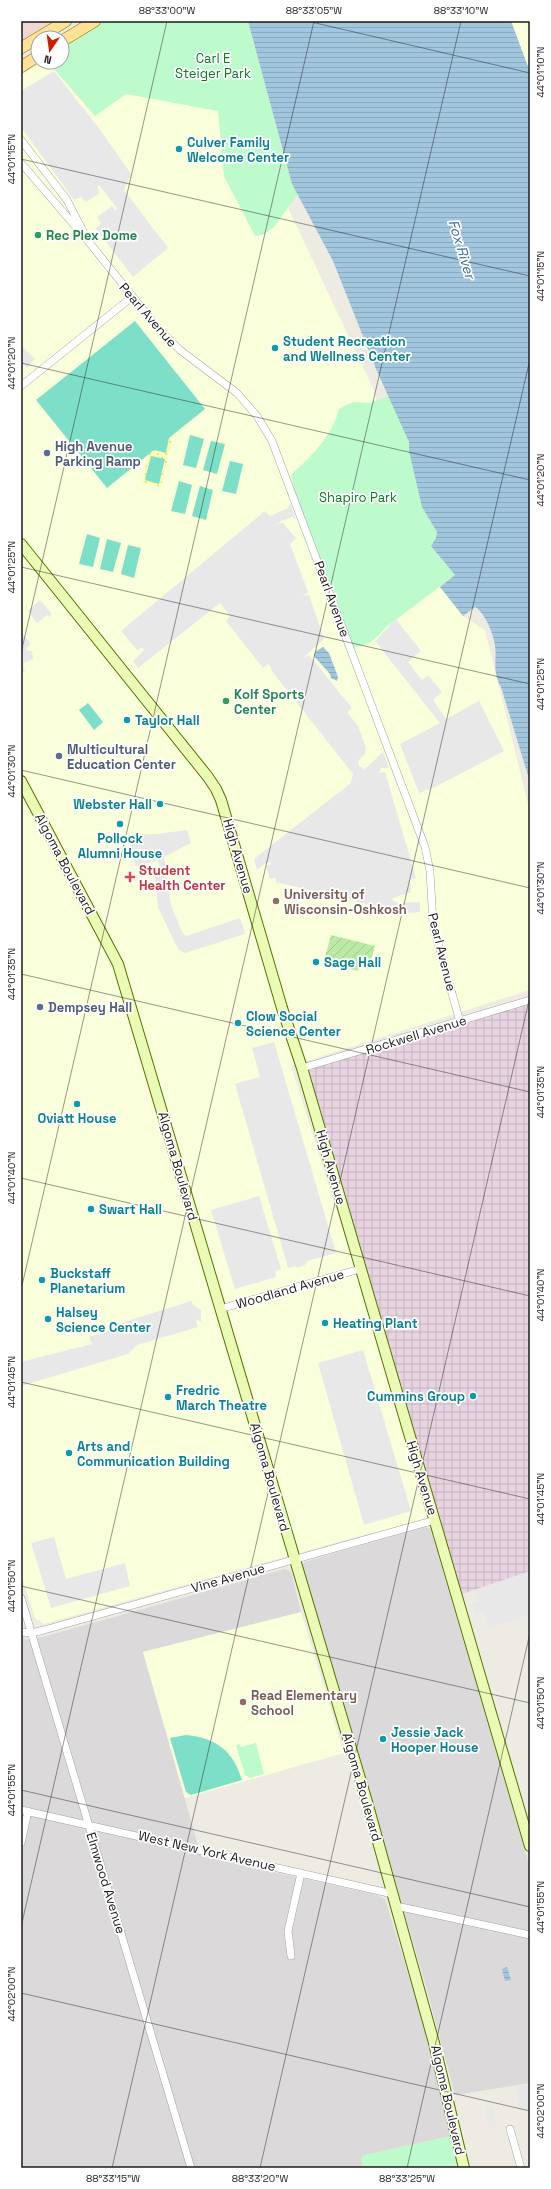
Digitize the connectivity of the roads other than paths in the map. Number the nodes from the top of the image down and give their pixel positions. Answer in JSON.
{"nodes":[{"id":1,"x":66,"y":21,"type":"edge"},
{"id":2,"x":95,"y":21,"type":"edge"},
{"id":3,"x":70,"y":37,"type":"edge"},
{"id":4,"x":21,"y":48,"type":"edge"},
{"id":5,"x":30,"y":61,"type":"edge"},
{"id":6,"x":21,"y":67,"type":"edge"},
{"id":7,"x":21,"y":140,"type":"edge"},
{"id":8,"x":21,"y":163,"type":"edge"},
{"id":9,"x":88,"y":241,"type":"junction"},
{"id":10,"x":132,"y":297,"type":"junction"},
{"id":11,"x":21,"y":386,"type":"edge"},
{"id":12,"x":21,"y":544,"type":"edge"},
{"id":13,"x":21,"y":781,"type":"edge"},
{"id":14,"x":530,"y":1000,"type":"edge"},
{"id":15,"x":460,"y":1022,"type":"junction"},
{"id":16,"x":302,"y":1068,"type":"junction"},
{"id":17,"x":360,"y":1269,"type":"junction"},
{"id":18,"x":220,"y":1309,"type":"junction"},
{"id":19,"x":434,"y":1520,"type":"junction"},
{"id":20,"x":294,"y":1559,"type":"junction"},
{"id":21,"x":21,"y":1598,"type":"edge"},
{"id":22,"x":21,"y":1632,"type":"edge"},
{"id":23,"x":31,"y":1633,"type":"junction"},
{"id":24,"x":25,"y":1810,"type":"edge"},
{"id":25,"x":88,"y":1824,"type":"junction"},
{"id":26,"x":21,"y":1843,"type":"edge"},
{"id":27,"x":530,"y":1846,"type":"edge"},
{"id":28,"x":301,"y":1873,"type":"junction"},
{"id":29,"x":393,"y":1894,"type":"junction"},
{"id":30,"x":396,"y":1906,"type":"junction"},
{"id":31,"x":530,"y":1935,"type":"edge"},
{"id":32,"x":291,"y":1956,"type":"dead end"},
{"id":33,"x":510,"y":2129,"type":"dead end"},
{"id":34,"x":190,"y":2168,"type":"edge"},
{"id":35,"x":464,"y":2168,"type":"edge"},
{"id":36,"x":521,"y":2168,"type":"edge"}],
"edges":[{"from":1,"to":4,"type":"main road"},
{"from":2,"to":3,"type":"main road"},
{"from":5,"to":6,"type":"main road"},
{"from":7,"to":9,"type":"street","name":"Pearl Avenue"},
{"from":8,"to":9,"type":"street","name":"Pearl Avenue"},
{"from":9,"to":10,"type":"street","name":"Pearl Avenue"},
{"from":10,"to":11,"type":"street"},
{"from":10,"to":15,"type":"street","name":"Pearl Avenue"},
{"from":12,"to":16,"type":"main road","name":"High Avenue"},
{"from":13,"to":18,"type":"main road","name":"Algoma Boulevard"},
{"from":14,"to":15,"type":"street","name":"Rockwell Avenue"},
{"from":15,"to":16,"type":"street","name":"Rockwell Avenue"},
{"from":16,"to":17,"type":"main road","name":"High Avenue"},
{"from":17,"to":18,"type":"street","name":"Woodland Avenue"},
{"from":17,"to":19,"type":"main road","name":"High Avenue"},
{"from":18,"to":20,"type":"main road","name":"Algoma Boulevard"},
{"from":19,"to":20,"type":"street","name":"Vine Avenue"},
{"from":19,"to":27,"type":"main road","name":"High Avenue"},
{"from":20,"to":23,"type":"street","name":"Vine Avenue"},
{"from":20,"to":29,"type":"main road","name":"Algoma Boulevard"},
{"from":21,"to":23,"type":"street","name":"Elmwood Avenue"},
{"from":22,"to":23,"type":"street","name":"Vine Avenue"},
{"from":23,"to":25,"type":"street","name":"Elmwood Avenue"},
{"from":24,"to":25,"type":"street","name":"West New York Avenue"},
{"from":24,"to":26,"type":"street"},
{"from":25,"to":28,"type":"street","name":"West New York Avenue"},
{"from":25,"to":34,"type":"street","name":"Elmwood Avenue"},
{"from":28,"to":29,"type":"street","name":"West New York Avenue"},
{"from":28,"to":32,"type":"street"},
{"from":29,"to":30,"type":"main road","name":"Algoma Boulevard"},
{"from":30,"to":31,"type":"street"},
{"from":30,"to":35,"type":"main road","name":"Algoma Boulevard"},
{"from":33,"to":36,"type":"street"}]}
